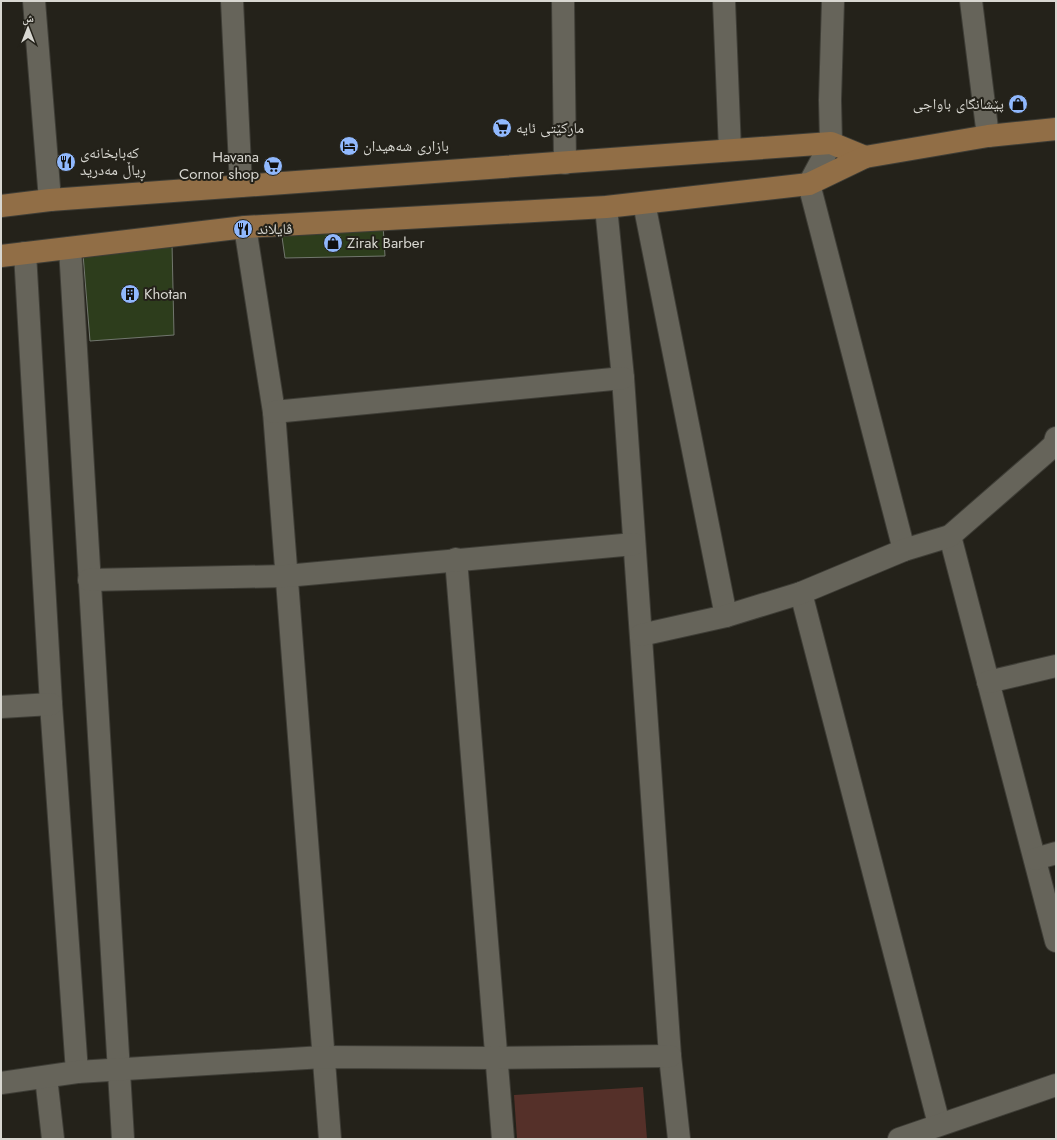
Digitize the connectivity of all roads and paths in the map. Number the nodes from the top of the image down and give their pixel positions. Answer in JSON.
{"nodes":[{"id":1,"x":34,"y":1,"type":"edge"},
{"id":2,"x":232,"y":1,"type":"edge"},
{"id":3,"x":563,"y":1,"type":"edge"},
{"id":4,"x":724,"y":1,"type":"edge"},
{"id":5,"x":833,"y":1,"type":"edge"},
{"id":6,"x":971,"y":1,"type":"edge"},
{"id":7,"x":1056,"y":130,"type":"edge"},
{"id":8,"x":988,"y":136,"type":"junction"},
{"id":9,"x":831,"y":143,"type":"junction"},
{"id":10,"x":730,"y":150,"type":"junction"},
{"id":11,"x":865,"y":157,"type":"junction"},
{"id":12,"x":565,"y":163,"type":"junction"},
{"id":13,"x":809,"y":184,"type":"junction"},
{"id":14,"x":241,"y":186,"type":"junction"},
{"id":15,"x":50,"y":200,"type":"junction"},
{"id":16,"x":644,"y":203,"type":"junction"},
{"id":17,"x":1,"y":206,"type":"edge"},
{"id":18,"x":606,"y":207,"type":"junction"},
{"id":19,"x":245,"y":228,"type":"junction"},
{"id":20,"x":70,"y":248,"type":"junction"},
{"id":21,"x":25,"y":253,"type":"junction"},
{"id":22,"x":1,"y":256,"type":"edge"},
{"id":23,"x":623,"y":378,"type":"junction"},
{"id":24,"x":274,"y":412,"type":"junction"},
{"id":25,"x":1052,"y":451,"type":"edge"},
{"id":26,"x":950,"y":536,"type":"junction"},
{"id":27,"x":634,"y":544,"type":"junction"},
{"id":28,"x":904,"y":550,"type":"junction"},
{"id":29,"x":456,"y":559,"type":"junction"},
{"id":30,"x":286,"y":576,"type":"junction"},
{"id":31,"x":90,"y":580,"type":"junction"},
{"id":32,"x":801,"y":593,"type":"junction"},
{"id":33,"x":726,"y":616,"type":"junction"},
{"id":34,"x":641,"y":635,"type":"junction"},
{"id":35,"x":1056,"y":666,"type":"edge"},
{"id":36,"x":988,"y":682,"type":"junction"},
{"id":37,"x":51,"y":704,"type":"junction"},
{"id":38,"x":1,"y":707,"type":"edge"},
{"id":39,"x":1056,"y":853,"type":"edge"},
{"id":40,"x":1035,"y":859,"type":"junction"},
{"id":41,"x":1056,"y":942,"type":"edge"},
{"id":42,"x":670,"y":1056,"type":"junction"},
{"id":43,"x":324,"y":1057,"type":"junction"},
{"id":44,"x":496,"y":1058,"type":"junction"},
{"id":45,"x":118,"y":1070,"type":"junction"},
{"id":46,"x":77,"y":1072,"type":"junction"},
{"id":47,"x":46,"y":1077,"type":"junction"},
{"id":48,"x":1,"y":1083,"type":"edge"},
{"id":49,"x":1056,"y":1085,"type":"edge"},
{"id":50,"x":939,"y":1124,"type":"junction"},
{"id":51,"x":907,"y":1138,"type":"edge"},
{"id":52,"x":53,"y":1139,"type":"edge"},
{"id":53,"x":123,"y":1139,"type":"edge"},
{"id":54,"x":330,"y":1139,"type":"edge"},
{"id":55,"x":503,"y":1139,"type":"edge"},
{"id":56,"x":679,"y":1139,"type":"edge"}],
"edges":[{"from":1,"to":15,"type":"street"},
{"from":2,"to":14,"type":"street"},
{"from":3,"to":12,"type":"street"},
{"from":4,"to":10,"type":"street"},
{"from":5,"to":9,"type":"street"},
{"from":6,"to":8,"type":"street"},
{"from":7,"to":8,"type":"main road"},
{"from":8,"to":11,"type":"main road"},
{"from":9,"to":10,"type":"main road"},
{"from":9,"to":11,"type":"main road"},
{"from":9,"to":13,"type":"street"},
{"from":10,"to":12,"type":"main road"},
{"from":11,"to":13,"type":"main road"},
{"from":12,"to":14,"type":"main road"},
{"from":13,"to":16,"type":"main road"},
{"from":13,"to":28,"type":"street"},
{"from":14,"to":15,"type":"main road"},
{"from":15,"to":17,"type":"main road"},
{"from":16,"to":18,"type":"main road"},
{"from":16,"to":33,"type":"street"},
{"from":18,"to":19,"type":"main road"},
{"from":18,"to":23,"type":"street"},
{"from":19,"to":20,"type":"main road"},
{"from":19,"to":24,"type":"street"},
{"from":20,"to":21,"type":"main road"},
{"from":20,"to":31,"type":"street"},
{"from":21,"to":22,"type":"main road"},
{"from":21,"to":37,"type":"street"},
{"from":23,"to":24,"type":"street"},
{"from":23,"to":27,"type":"street"},
{"from":24,"to":30,"type":"street"},
{"from":25,"to":26,"type":"street"},
{"from":26,"to":28,"type":"street"},
{"from":26,"to":36,"type":"street"},
{"from":27,"to":29,"type":"street"},
{"from":27,"to":34,"type":"street"},
{"from":28,"to":32,"type":"street"},
{"from":29,"to":30,"type":"street"},
{"from":29,"to":44,"type":"street"},
{"from":30,"to":31,"type":"street"},
{"from":30,"to":43,"type":"street"},
{"from":31,"to":45,"type":"street"},
{"from":32,"to":33,"type":"street"},
{"from":32,"to":50,"type":"street"},
{"from":33,"to":34,"type":"street"},
{"from":34,"to":42,"type":"street"},
{"from":35,"to":36,"type":"street"},
{"from":36,"to":40,"type":"street"},
{"from":37,"to":38,"type":"street"},
{"from":37,"to":46,"type":"street"},
{"from":39,"to":40,"type":"street"},
{"from":40,"to":41,"type":"street"},
{"from":42,"to":44,"type":"street"},
{"from":42,"to":56,"type":"street"},
{"from":43,"to":44,"type":"street"},
{"from":43,"to":45,"type":"street"},
{"from":43,"to":54,"type":"street"},
{"from":44,"to":55,"type":"street"},
{"from":45,"to":46,"type":"street"},
{"from":45,"to":53,"type":"street"},
{"from":46,"to":47,"type":"street"},
{"from":47,"to":48,"type":"street"},
{"from":47,"to":52,"type":"street"},
{"from":49,"to":50,"type":"street"},
{"from":50,"to":51,"type":"street"}]}
